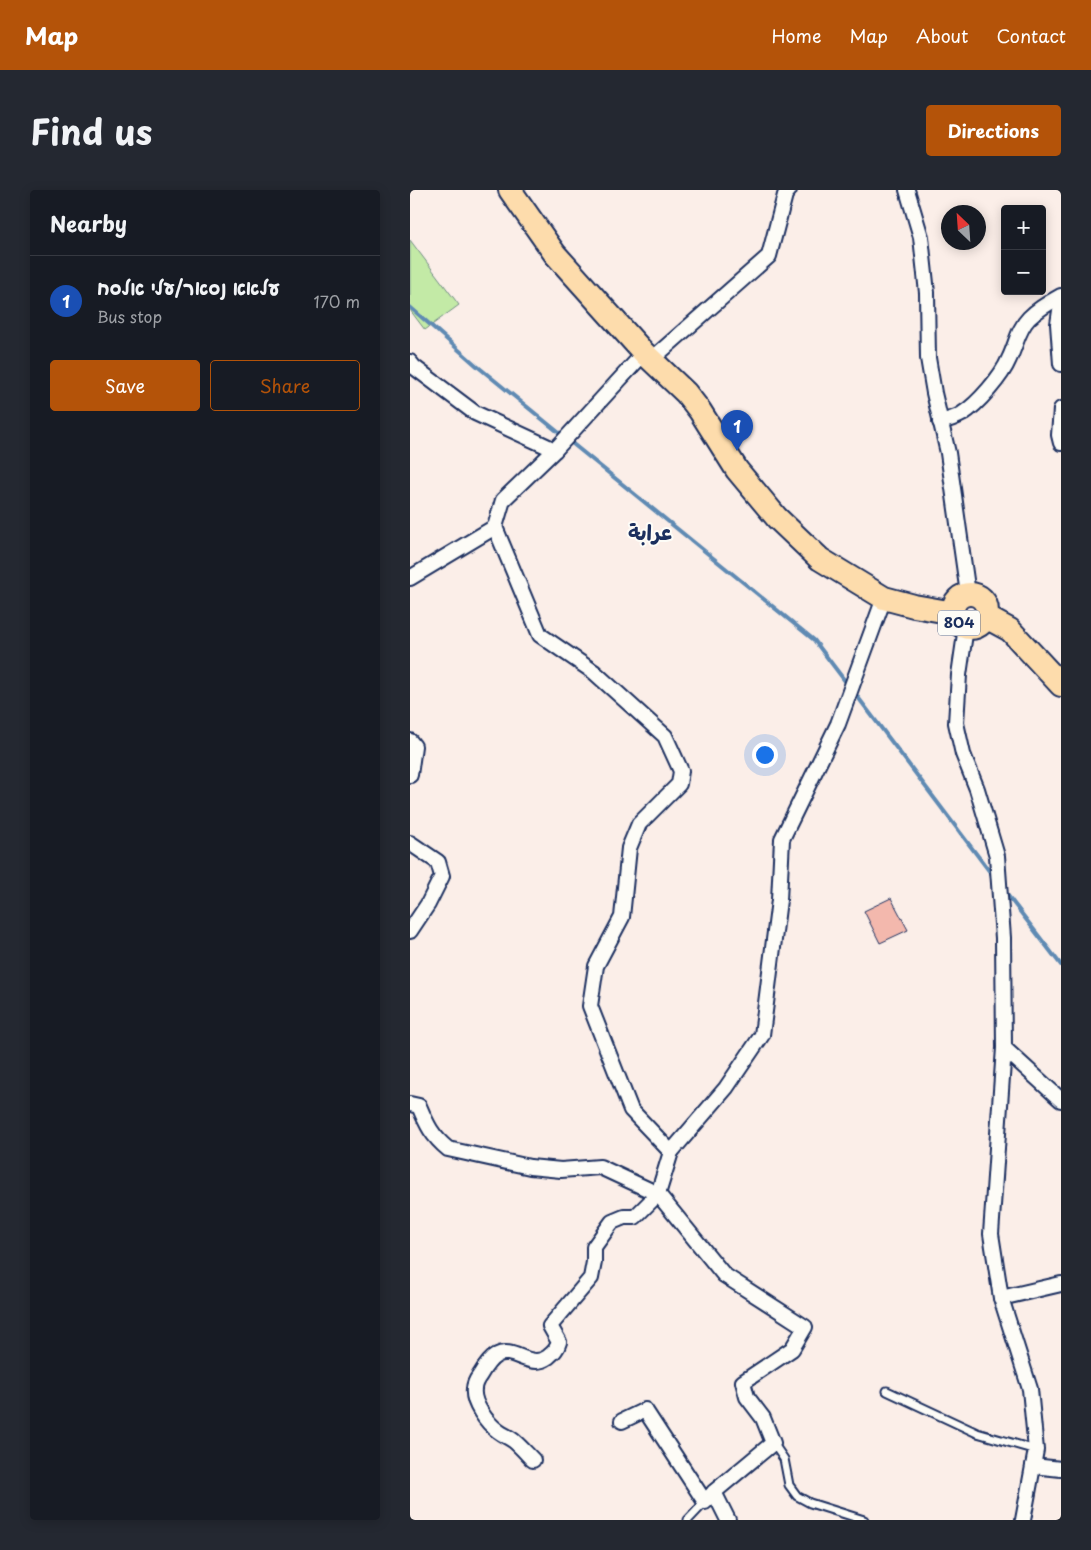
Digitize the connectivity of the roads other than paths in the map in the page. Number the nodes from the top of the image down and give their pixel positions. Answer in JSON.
{"nodes":[{"id":1,"x":510,"y":190,"type":"edge"},
{"id":2,"x":789,"y":190,"type":"edge"},
{"id":3,"x":906,"y":190,"type":"edge"},
{"id":4,"x":1061,"y":296,"type":"edge"},
{"id":5,"x":1061,"y":304,"type":"edge"},
{"id":6,"x":647,"y":356,"type":"junction"},
{"id":7,"x":410,"y":362,"type":"edge"},
{"id":8,"x":1061,"y":364,"type":"edge"},
{"id":9,"x":1061,"y":409,"type":"edge"},
{"id":10,"x":940,"y":422,"type":"junction"},
{"id":11,"x":1060,"y":438,"type":"edge"},
{"id":12,"x":555,"y":450,"type":"junction"},
{"id":13,"x":495,"y":527,"type":"junction"},
{"id":14,"x":410,"y":578,"type":"edge"},
{"id":15,"x":968,"y":594,"type":"junction"},
{"id":16,"x":884,"y":598,"type":"junction"},
{"id":17,"x":986,"y":617,"type":"junction"},
{"id":18,"x":960,"y":620,"type":"junction"},
{"id":19,"x":1061,"y":686,"type":"edge"},
{"id":20,"x":410,"y":741,"type":"edge"},
{"id":21,"x":410,"y":775,"type":"edge"},
{"id":22,"x":410,"y":843,"type":"edge"},
{"id":23,"x":410,"y":930,"type":"edge"},
{"id":24,"x":1004,"y":1048,"type":"junction"},
{"id":25,"x":1061,"y":1100,"type":"edge"},
{"id":26,"x":410,"y":1104,"type":"edge"},
{"id":27,"x":670,"y":1152,"type":"junction"},
{"id":28,"x":658,"y":1194,"type":"junction"},
{"id":29,"x":1061,"y":1284,"type":"edge"},
{"id":30,"x":1001,"y":1298,"type":"junction"},
{"id":31,"x":887,"y":1391,"type":"dead end"},
{"id":32,"x":622,"y":1421,"type":"dead end"},
{"id":33,"x":773,"y":1443,"type":"junction"},
{"id":34,"x":1036,"y":1450,"type":"junction"},
{"id":35,"x":533,"y":1460,"type":"dead end"},
{"id":36,"x":1033,"y":1466,"type":"junction"},
{"id":37,"x":1059,"y":1468,"type":"edge"},
{"id":38,"x":710,"y":1497,"type":"junction"},
{"id":39,"x":688,"y":1520,"type":"edge"},
{"id":40,"x":728,"y":1520,"type":"edge"},
{"id":41,"x":864,"y":1520,"type":"edge"},
{"id":42,"x":1023,"y":1520,"type":"edge"}],
"edges":[{"from":1,"to":6,"type":"main road","number":"804"},
{"from":2,"to":6,"type":"street"},
{"from":3,"to":10,"type":"street"},
{"from":4,"to":10,"type":"street"},
{"from":5,"to":8,"type":"street"},
{"from":6,"to":12,"type":"street"},
{"from":6,"to":16,"type":"main road","number":"804"},
{"from":7,"to":12,"type":"street"},
{"from":9,"to":11,"type":"street"},
{"from":10,"to":15,"type":"street"},
{"from":12,"to":13,"type":"street"},
{"from":13,"to":14,"type":"street"},
{"from":13,"to":27,"type":"street"},
{"from":15,"to":17,"type":"main road","number":"804"},
{"from":15,"to":18,"type":"main road","number":"804"},
{"from":16,"to":18,"type":"main road","number":"804"},
{"from":16,"to":27,"type":"street"},
{"from":17,"to":18,"type":"main road","number":"804"},
{"from":17,"to":19,"type":"main road","number":"804"},
{"from":18,"to":24,"type":"street"},
{"from":20,"to":21,"type":"street"},
{"from":22,"to":23,"type":"street"},
{"from":24,"to":25,"type":"street"},
{"from":24,"to":30,"type":"street"},
{"from":26,"to":28,"type":"street"},
{"from":27,"to":28,"type":"street"},
{"from":28,"to":33,"type":"street"},
{"from":28,"to":35,"type":"street"},
{"from":29,"to":30,"type":"street"},
{"from":30,"to":34,"type":"street"},
{"from":31,"to":34,"type":"lane"},
{"from":32,"to":38,"type":"street"},
{"from":33,"to":38,"type":"street"},
{"from":33,"to":41,"type":"lane"},
{"from":34,"to":36,"type":"street"},
{"from":36,"to":37,"type":"street"},
{"from":36,"to":42,"type":"street"},
{"from":38,"to":39,"type":"lane"},
{"from":38,"to":40,"type":"street"}]}
